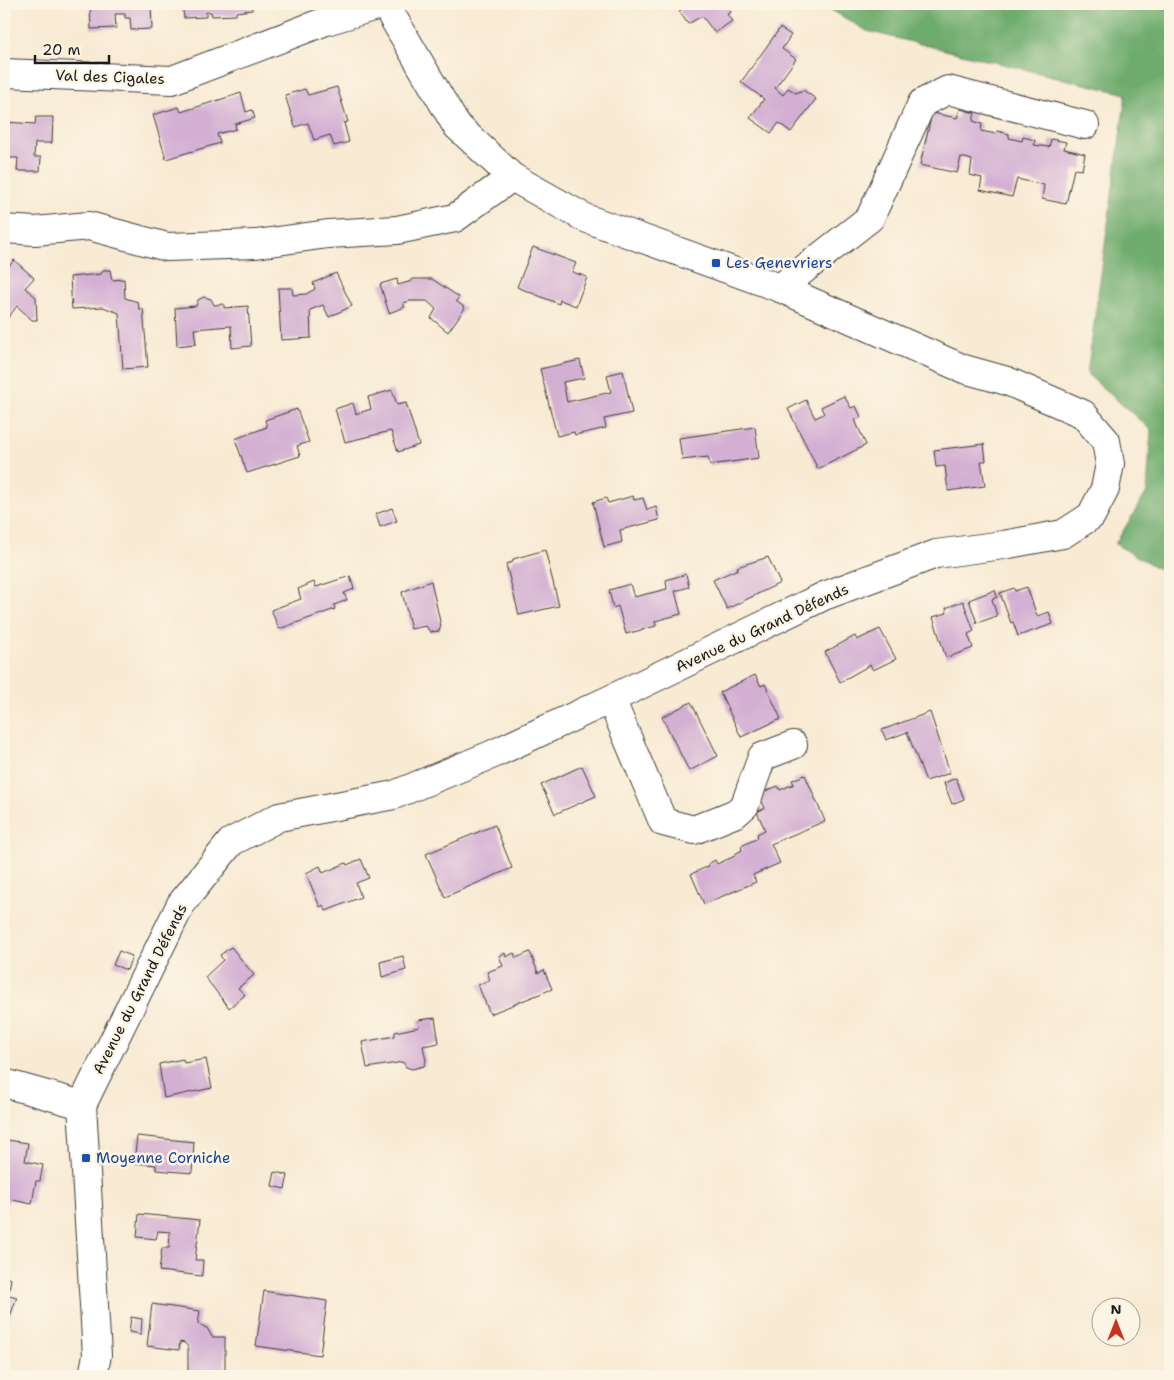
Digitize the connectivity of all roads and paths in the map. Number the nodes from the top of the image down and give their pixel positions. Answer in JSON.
{"nodes":[{"id":1,"x":384,"y":4,"type":"edge"},
{"id":2,"x":1154,"y":4,"type":"edge"},
{"id":3,"x":1170,"y":20,"type":"edge"},
{"id":4,"x":4,"y":73,"type":"edge"},
{"id":5,"x":1085,"y":125,"type":"dead end"},
{"id":6,"x":512,"y":177,"type":"junction"},
{"id":7,"x":4,"y":229,"type":"edge"},
{"id":8,"x":780,"y":288,"type":"junction"},
{"id":9,"x":611,"y":699,"type":"junction"},
{"id":10,"x":793,"y":745,"type":"dead end"},
{"id":11,"x":4,"y":1084,"type":"edge"},
{"id":12,"x":82,"y":1105,"type":"junction"},
{"id":13,"x":93,"y":1376,"type":"edge"}],
"edges":[{"from":1,"to":4,"type":"street","name":"Val des Cigales"},
{"from":1,"to":6,"type":"street","name":"Avenue du Grand Défends"},
{"from":2,"to":3,"type":"path"},
{"from":5,"to":8,"type":"street"},
{"from":6,"to":7,"type":"street"},
{"from":6,"to":8,"type":"street","name":"Avenue du Grand Défends"},
{"from":8,"to":9,"type":"street","name":"Avenue du Grand Défends"},
{"from":9,"to":10,"type":"street"},
{"from":9,"to":12,"type":"street","name":"Avenue du Grand Défends"},
{"from":11,"to":12,"type":"street"},
{"from":12,"to":13,"type":"street","name":"Avenue du Grand Défends"}]}
